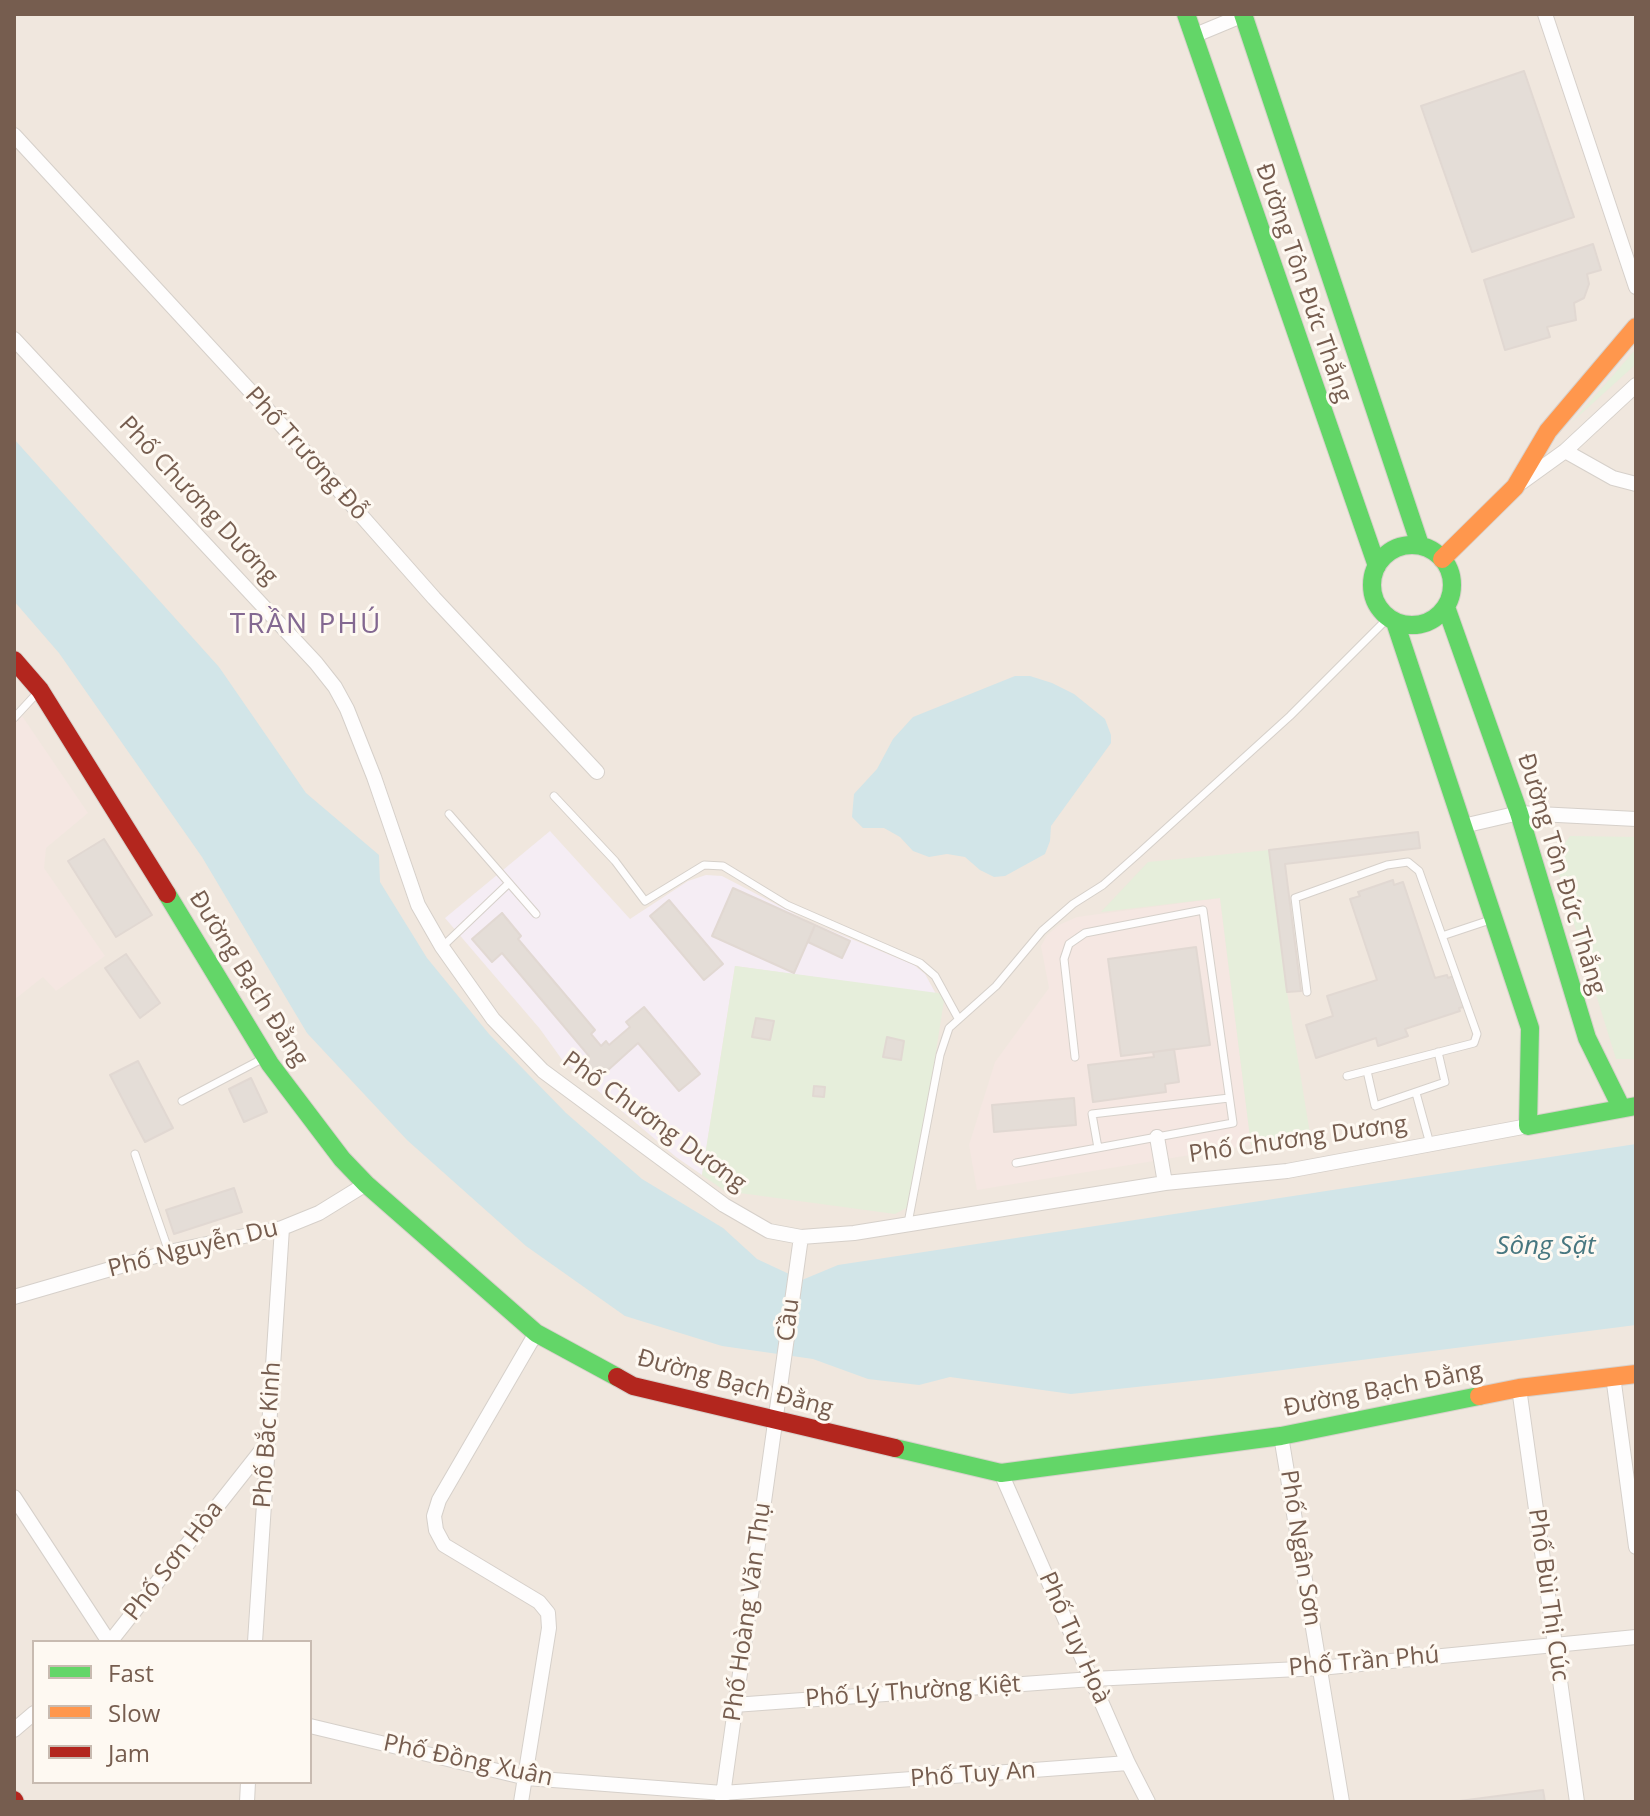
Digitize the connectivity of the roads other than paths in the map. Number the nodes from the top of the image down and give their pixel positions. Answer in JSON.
{"nodes":[{"id":1,"x":1186,"y":14,"type":"edge"},
{"id":2,"x":1244,"y":14,"type":"edge"},
{"id":3,"x":1545,"y":14,"type":"edge"},
{"id":4,"x":1193,"y":36,"type":"junction"},
{"id":5,"x":14,"y":135,"type":"edge"},
{"id":6,"x":1636,"y":287,"type":"edge"},
{"id":7,"x":1636,"y":327,"type":"edge"},
{"id":8,"x":14,"y":339,"type":"edge"},
{"id":9,"x":1636,"y":385,"type":"edge"},
{"id":10,"x":1565,"y":451,"type":"junction"},
{"id":11,"x":1636,"y":484,"type":"edge"},
{"id":12,"x":1515,"y":487,"type":"junction"},
{"id":13,"x":1420,"y":545,"type":"junction"},
{"id":14,"x":1442,"y":559,"type":"junction"},
{"id":15,"x":1377,"y":566,"type":"junction"},
{"id":16,"x":1446,"y":607,"type":"junction"},
{"id":17,"x":1392,"y":620,"type":"junction"},
{"id":18,"x":14,"y":660,"type":"edge"},
{"id":19,"x":40,"y":690,"type":"junction"},
{"id":20,"x":14,"y":718,"type":"edge"},
{"id":21,"x":597,"y":772,"type":"dead end"},
{"id":22,"x":554,"y":796,"type":"dead end"},
{"id":23,"x":1519,"y":813,"type":"junction"},
{"id":24,"x":449,"y":814,"type":"dead end"},
{"id":25,"x":1636,"y":819,"type":"edge"},
{"id":26,"x":1463,"y":826,"type":"junction"},
{"id":27,"x":509,"y":883,"type":"junction"},
{"id":28,"x":536,"y":914,"type":"dead end"},
{"id":29,"x":1494,"y":919,"type":"junction"},
{"id":30,"x":1442,"y":936,"type":"junction"},
{"id":31,"x":442,"y":947,"type":"junction"},
{"id":32,"x":1307,"y":992,"type":"dead end"},
{"id":33,"x":958,"y":1018,"type":"junction"},
{"id":34,"x":1438,"y":1052,"type":"junction"},
{"id":35,"x":265,"y":1057,"type":"junction"},
{"id":36,"x":1075,"y":1057,"type":"dead end"},
{"id":37,"x":1367,"y":1071,"type":"junction"},
{"id":38,"x":1347,"y":1076,"type":"dead end"},
{"id":39,"x":1416,"y":1093,"type":"junction"},
{"id":40,"x":1229,"y":1098,"type":"junction"},
{"id":41,"x":182,"y":1101,"type":"dead end"},
{"id":42,"x":1629,"y":1107,"type":"edge"},
{"id":43,"x":1528,"y":1126,"type":"junction"},
{"id":44,"x":1157,"y":1137,"type":"junction"},
{"id":45,"x":1430,"y":1144,"type":"junction"},
{"id":46,"x":1098,"y":1148,"type":"junction"},
{"id":47,"x":135,"y":1154,"type":"dead end"},
{"id":48,"x":1016,"y":1163,"type":"dead end"},
{"id":49,"x":1165,"y":1183,"type":"junction"},
{"id":50,"x":366,"y":1184,"type":"junction"},
{"id":51,"x":908,"y":1225,"type":"junction"},
{"id":52,"x":282,"y":1228,"type":"junction"},
{"id":53,"x":801,"y":1237,"type":"junction"},
{"id":54,"x":169,"y":1252,"type":"junction"},
{"id":55,"x":14,"y":1297,"type":"edge"},
{"id":56,"x":536,"y":1333,"type":"junction"},
{"id":57,"x":1636,"y":1374,"type":"edge"},
{"id":58,"x":1613,"y":1376,"type":"junction"},
{"id":59,"x":1519,"y":1388,"type":"junction"},
{"id":60,"x":774,"y":1421,"type":"junction"},
{"id":61,"x":1281,"y":1436,"type":"junction"},
{"id":62,"x":268,"y":1442,"type":"junction"},
{"id":63,"x":1001,"y":1473,"type":"junction"},
{"id":64,"x":14,"y":1497,"type":"edge"},
{"id":65,"x":1636,"y":1547,"type":"edge"},
{"id":66,"x":1636,"y":1637,"type":"edge"},
{"id":67,"x":109,"y":1640,"type":"edge"},
{"id":68,"x":112,"y":1640,"type":"edge"},
{"id":69,"x":255,"y":1640,"type":"edge"},
{"id":70,"x":1555,"y":1644,"type":"junction"},
{"id":71,"x":1320,"y":1668,"type":"junction"},
{"id":72,"x":1092,"y":1679,"type":"junction"},
{"id":73,"x":734,"y":1705,"type":"junction"},
{"id":74,"x":32,"y":1715,"type":"edge"},
{"id":75,"x":312,"y":1726,"type":"edge"},
{"id":76,"x":14,"y":1730,"type":"edge"},
{"id":77,"x":1128,"y":1763,"type":"junction"},
{"id":78,"x":527,"y":1778,"type":"junction"},
{"id":79,"x":722,"y":1798,"type":"edge"},
{"id":80,"x":521,"y":1802,"type":"edge"},
{"id":81,"x":1148,"y":1802,"type":"edge"},
{"id":82,"x":1342,"y":1802,"type":"edge"},
{"id":83,"x":1577,"y":1802,"type":"edge"}],
"edges":[{"from":1,"to":4,"type":"street","name":"Đường Tôn Đức Thắng"},
{"from":2,"to":4,"type":"street"},
{"from":2,"to":13,"type":"street","name":"Đường Tôn Đức Thắng"},
{"from":3,"to":6,"type":"street"},
{"from":4,"to":15,"type":"street","name":"Đường Tôn Đức Thắng"},
{"from":5,"to":21,"type":"street","name":"Phố Trương Đỗ"},
{"from":7,"to":12,"type":"street"},
{"from":8,"to":31,"type":"street","name":"Phố Chương Dương"},
{"from":9,"to":10,"type":"street"},
{"from":10,"to":11,"type":"street"},
{"from":10,"to":12,"type":"street"},
{"from":12,"to":14,"type":"street"},
{"from":13,"to":14,"type":"street"},
{"from":13,"to":15,"type":"street"},
{"from":14,"to":16,"type":"street"},
{"from":15,"to":17,"type":"street"},
{"from":16,"to":17,"type":"street"},
{"from":16,"to":23,"type":"street","name":"Đường Tôn Đức Thắng"},
{"from":17,"to":26,"type":"street"},
{"from":17,"to":33,"type":"lane"},
{"from":18,"to":19,"type":"street","name":"Đường Bạch Đằng"},
{"from":19,"to":20,"type":"lane"},
{"from":19,"to":35,"type":"street","name":"Đường Bạch Đằng"},
{"from":22,"to":33,"type":"lane"},
{"from":23,"to":25,"type":"street"},
{"from":23,"to":26,"type":"street"},
{"from":23,"to":42,"type":"street","name":"Đường Tôn Đức Thắng"},
{"from":24,"to":27,"type":"lane"},
{"from":26,"to":29,"type":"street"},
{"from":27,"to":28,"type":"lane"},
{"from":27,"to":31,"type":"lane"},
{"from":29,"to":30,"type":"lane"},
{"from":29,"to":43,"type":"street"},
{"from":30,"to":32,"type":"lane"},
{"from":30,"to":34,"type":"lane"},
{"from":31,"to":53,"type":"street","name":"Phố Chương Dương"},
{"from":33,"to":51,"type":"lane"},
{"from":34,"to":37,"type":"lane"},
{"from":34,"to":39,"type":"lane"},
{"from":35,"to":41,"type":"lane"},
{"from":35,"to":50,"type":"street","name":"Đường Bạch Đằng"},
{"from":36,"to":40,"type":"lane"},
{"from":37,"to":38,"type":"lane"},
{"from":37,"to":39,"type":"lane"},
{"from":39,"to":45,"type":"lane"},
{"from":40,"to":44,"type":"lane"},
{"from":40,"to":46,"type":"lane"},
{"from":42,"to":43,"type":"street","name":"Phố Chương Dương"},
{"from":43,"to":45,"type":"street","name":"Phố Chương Dương"},
{"from":44,"to":46,"type":"lane"},
{"from":44,"to":49,"type":"street"},
{"from":45,"to":49,"type":"street","name":"Phố Chương Dương"},
{"from":46,"to":48,"type":"lane"},
{"from":47,"to":54,"type":"lane"},
{"from":49,"to":51,"type":"street","name":"Phố Chương Dương"},
{"from":50,"to":52,"type":"street","name":"Phố Nguyễn Du"},
{"from":50,"to":56,"type":"street","name":"Đường Bạch Đằng"},
{"from":51,"to":53,"type":"street","name":"Phố Chương Dương"},
{"from":52,"to":54,"type":"street","name":"Phố Nguyễn Du"},
{"from":52,"to":62,"type":"street","name":"Phố Bắc Kinh"},
{"from":53,"to":60,"type":"street","name":"Cầu"},
{"from":54,"to":55,"type":"street","name":"Phố Nguyễn Du"},
{"from":56,"to":60,"type":"street","name":"Đường Bạch Đằng"},
{"from":56,"to":78,"type":"street"},
{"from":57,"to":58,"type":"street","name":"Đường Bạch Đằng"},
{"from":58,"to":59,"type":"street","name":"Đường Bạch Đằng"},
{"from":58,"to":65,"type":"street"},
{"from":59,"to":61,"type":"street","name":"Đường Bạch Đằng"},
{"from":59,"to":70,"type":"street","name":"Phố Bùi Thị Cúc"},
{"from":60,"to":63,"type":"street","name":"Đường Bạch Đằng"},
{"from":60,"to":73,"type":"street","name":"Phố Hoàng Văn Thụ"},
{"from":61,"to":63,"type":"street","name":"Đường Bạch Đằng"},
{"from":61,"to":71,"type":"street","name":"Phố Ngân Sơn"},
{"from":62,"to":68,"type":"street","name":"Phố Sơn Hòa"},
{"from":62,"to":69,"type":"street","name":"Phố Bắc Kinh"},
{"from":63,"to":72,"type":"street","name":"Phố Tuy Hoà"},
{"from":64,"to":67,"type":"street"},
{"from":66,"to":70,"type":"street","name":"Phố Trần Phú"},
{"from":70,"to":71,"type":"street","name":"Phố Trần Phú"},
{"from":70,"to":83,"type":"street","name":"Phố Bùi Thị Cúc"},
{"from":71,"to":72,"type":"street","name":"Phố Trần Phú"},
{"from":71,"to":82,"type":"street","name":"Phố Ngân Sơn"},
{"from":72,"to":73,"type":"street","name":"Phố Lý Thường Kiệt"},
{"from":72,"to":77,"type":"street","name":"Phố Tuy Hoà"},
{"from":73,"to":79,"type":"street","name":"Phố Hoàng Văn Thụ"},
{"from":74,"to":76,"type":"street"},
{"from":75,"to":78,"type":"street","name":"Phố Đồng Xuân"},
{"from":77,"to":79,"type":"street","name":"Phố Tuy An"},
{"from":77,"to":81,"type":"street","name":"Phố Tuy Hoà"},
{"from":78,"to":79,"type":"street","name":"Phố Đồng Xuân"},
{"from":78,"to":80,"type":"street"}]}
